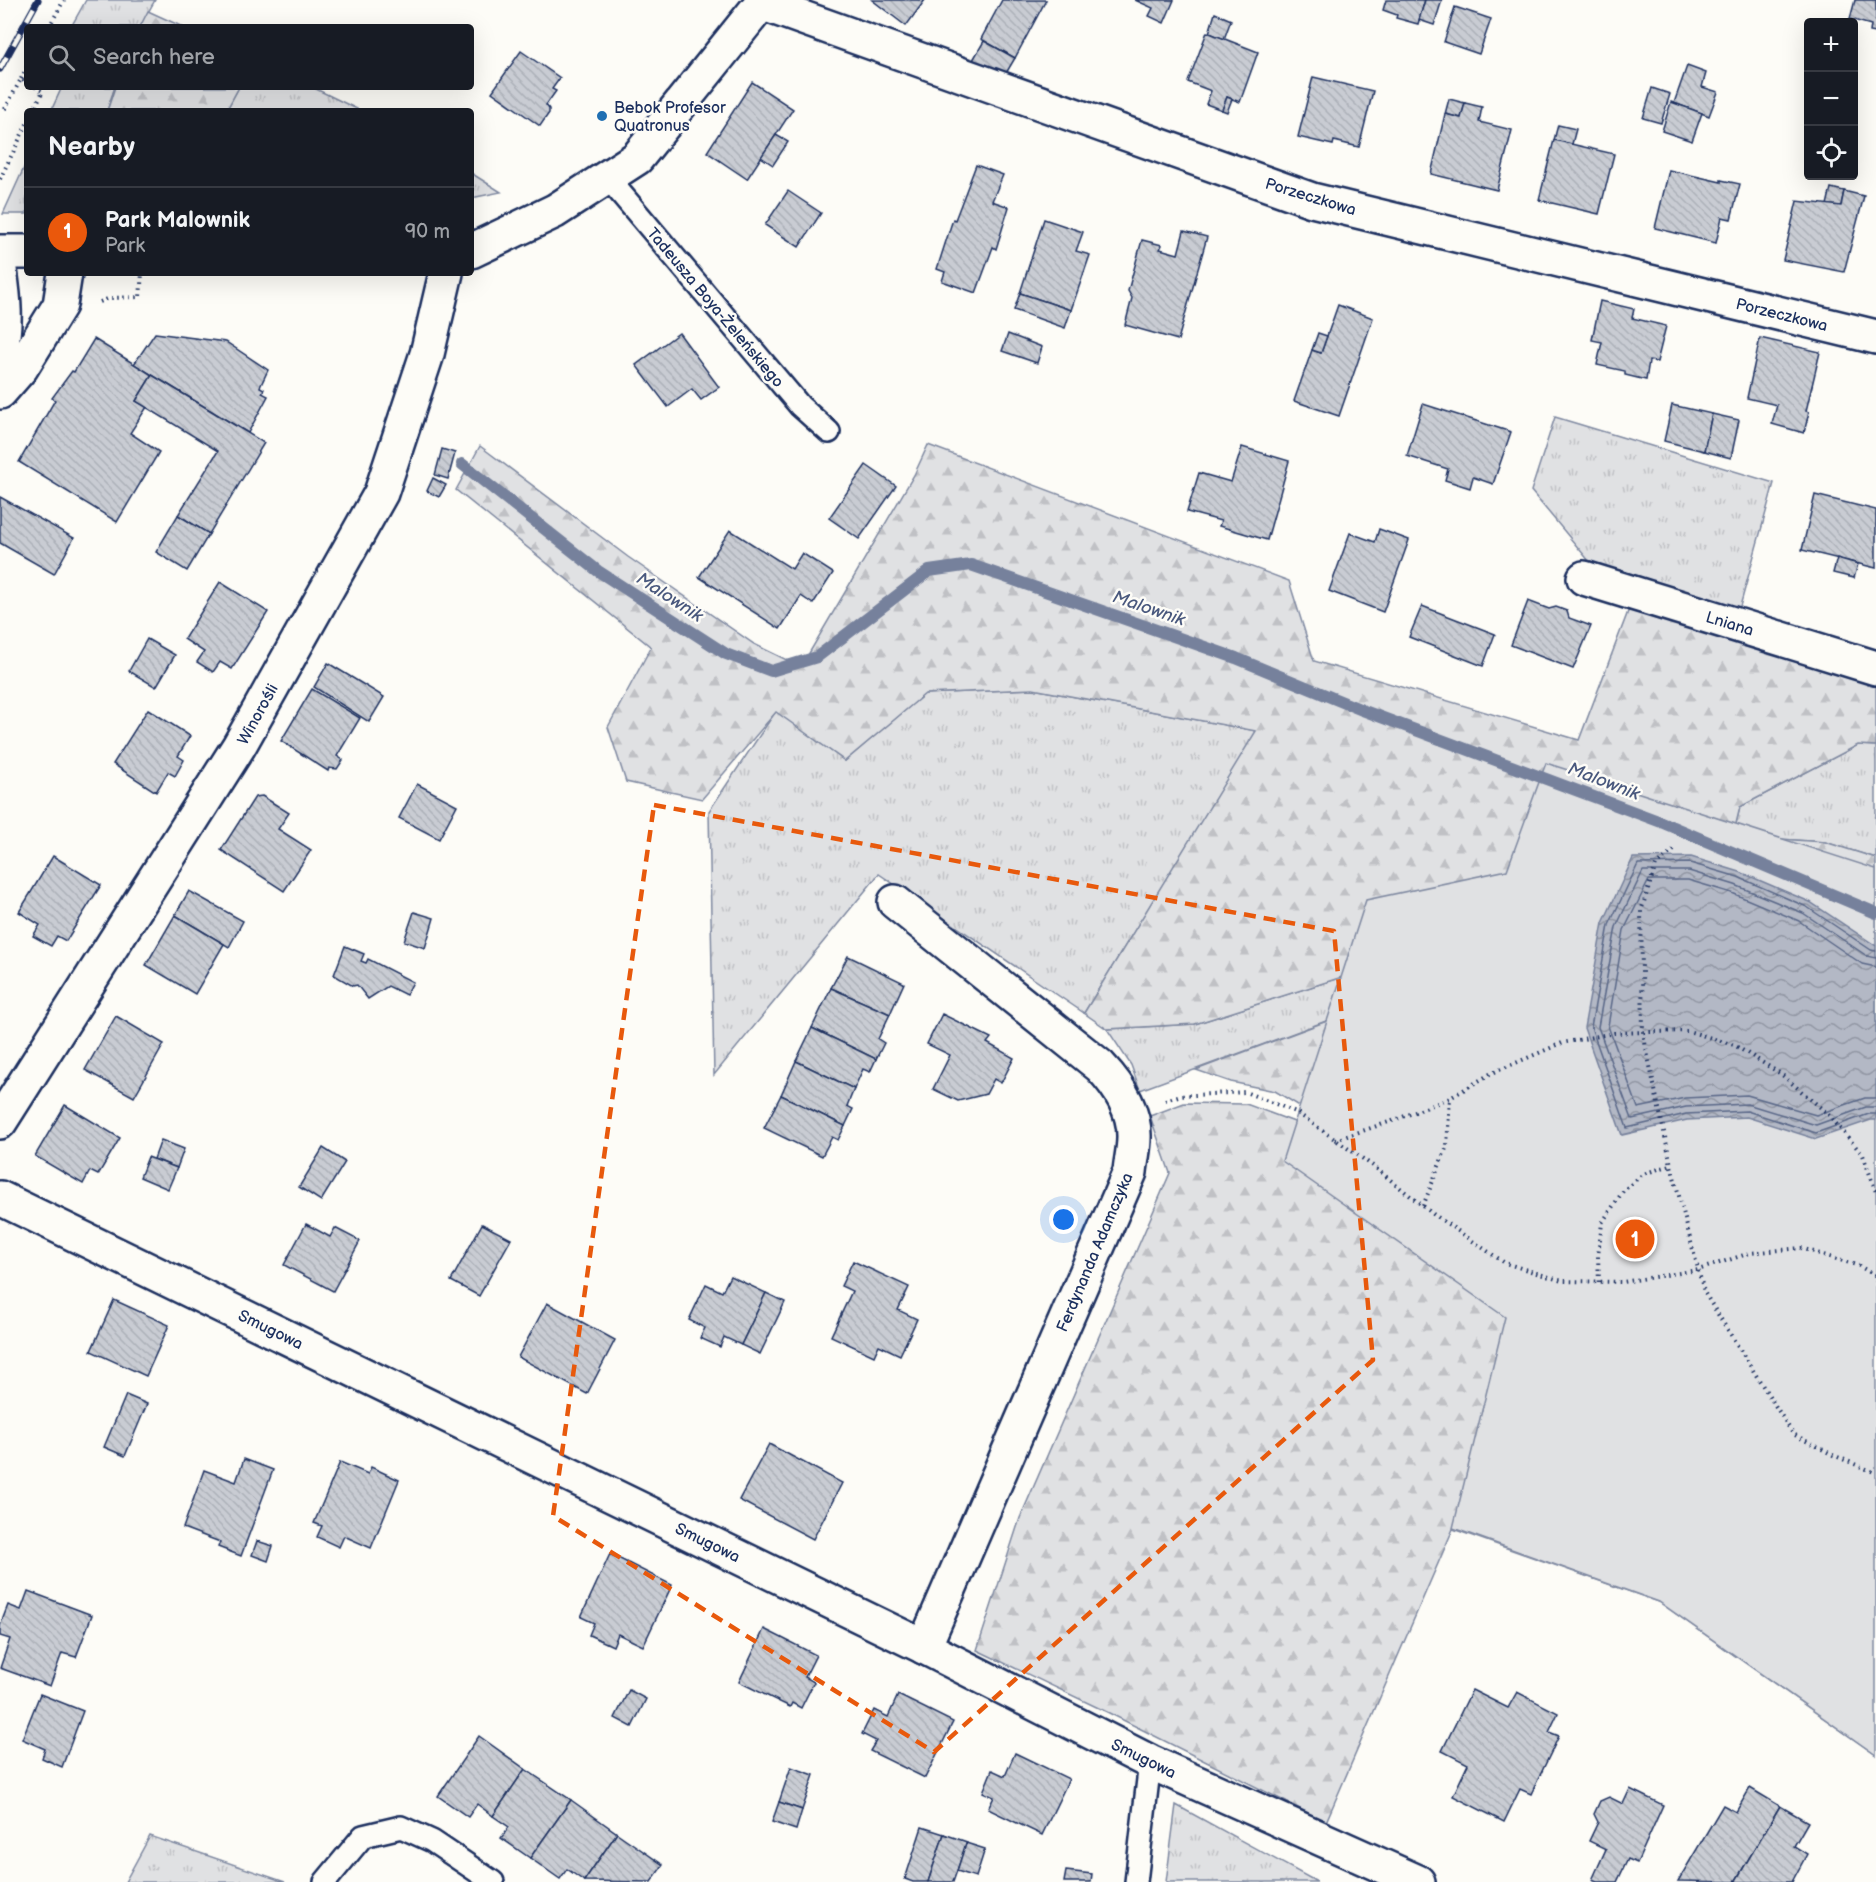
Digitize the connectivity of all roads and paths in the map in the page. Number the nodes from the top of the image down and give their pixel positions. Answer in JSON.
{"nodes":[{"id":1,"x":64,"y":0,"type":"edge"},
{"id":2,"x":762,"y":2,"type":"edge"},
{"id":3,"x":51,"y":24,"type":"edge"},
{"id":4,"x":24,"y":73,"type":"edge"},
{"id":5,"x":21,"y":79,"type":"junction"},
{"id":6,"x":24,"y":80,"type":"edge"},
{"id":7,"x":41,"y":90,"type":"edge"},
{"id":8,"x":34,"y":108,"type":"edge"},
{"id":9,"x":5,"y":109,"type":"dead end"},
{"id":10,"x":24,"y":130,"type":"edge"},
{"id":11,"x":607,"y":177,"type":"junction"},
{"id":12,"x":0,"y":179,"type":"edge"},
{"id":13,"x":474,"y":250,"type":"edge"},
{"id":14,"x":0,"y":252,"type":"edge"},
{"id":15,"x":24,"y":252,"type":"edge"},
{"id":16,"x":0,"y":270,"type":"edge"},
{"id":17,"x":65,"y":276,"type":"edge"},
{"id":18,"x":142,"y":276,"type":"edge"},
{"id":19,"x":445,"y":276,"type":"edge"},
{"id":20,"x":93,"y":308,"type":"dead end"},
{"id":21,"x":1876,"y":337,"type":"edge"},
{"id":22,"x":0,"y":352,"type":"edge"},
{"id":23,"x":0,"y":392,"type":"edge"},
{"id":24,"x":829,"y":432,"type":"dead end"},
{"id":25,"x":1584,"y":578,"type":"dead end"},
{"id":26,"x":1876,"y":668,"type":"edge"},
{"id":27,"x":1674,"y":850,"type":"dead end"},
{"id":28,"x":895,"y":902,"type":"dead end"},
{"id":29,"x":1643,"y":1033,"type":"junction"},
{"id":30,"x":1450,"y":1098,"type":"junction"},
{"id":31,"x":1129,"y":1110,"type":"junction"},
{"id":32,"x":0,"y":1122,"type":"edge"},
{"id":33,"x":1335,"y":1140,"type":"junction"},
{"id":34,"x":1671,"y":1165,"type":"junction"},
{"id":35,"x":1876,"y":1192,"type":"edge"},
{"id":36,"x":0,"y":1198,"type":"edge"},
{"id":37,"x":1423,"y":1206,"type":"junction"},
{"id":38,"x":1698,"y":1270,"type":"junction"},
{"id":39,"x":1876,"y":1275,"type":"edge"},
{"id":40,"x":1599,"y":1281,"type":"junction"},
{"id":41,"x":1876,"y":1473,"type":"edge"},
{"id":42,"x":924,"y":1647,"type":"junction"},
{"id":43,"x":1150,"y":1762,"type":"junction"},
{"id":44,"x":325,"y":1882,"type":"edge"},
{"id":45,"x":493,"y":1882,"type":"edge"},
{"id":46,"x":1136,"y":1882,"type":"edge"},
{"id":47,"x":1418,"y":1882,"type":"edge"}],
"edges":[{"from":1,"to":3,"type":"path"},
{"from":2,"to":11,"type":"street"},
{"from":2,"to":21,"type":"street","name":"Porzeczkowa"},
{"from":4,"to":5,"type":"path"},
{"from":5,"to":6,"type":"path"},
{"from":5,"to":9,"type":"path"},
{"from":7,"to":8,"type":"path"},
{"from":10,"to":12,"type":"path"},
{"from":11,"to":13,"type":"street"},
{"from":11,"to":24,"type":"lane","name":"Tadeusza Boya-Żeleńskiego"},
{"from":14,"to":15,"type":"street"},
{"from":16,"to":22,"type":"street"},
{"from":17,"to":23,"type":"street"},
{"from":18,"to":20,"type":"path"},
{"from":19,"to":32,"type":"street","name":"Winorośli"},
{"from":25,"to":26,"type":"street","name":"Lniana"},
{"from":27,"to":29,"type":"path"},
{"from":28,"to":31,"type":"street","name":"Ferdynanda Adamczyka"},
{"from":29,"to":30,"type":"path"},
{"from":29,"to":34,"type":"path"},
{"from":29,"to":35,"type":"path"},
{"from":30,"to":33,"type":"path"},
{"from":30,"to":37,"type":"path"},
{"from":31,"to":33,"type":"path"},
{"from":31,"to":42,"type":"street","name":"Ferdynanda Adamczyka"},
{"from":33,"to":37,"type":"path"},
{"from":34,"to":38,"type":"path"},
{"from":34,"to":40,"type":"path"},
{"from":36,"to":42,"type":"street","name":"Smugowa"},
{"from":37,"to":40,"type":"path"},
{"from":38,"to":39,"type":"path"},
{"from":38,"to":40,"type":"path"},
{"from":38,"to":41,"type":"path"},
{"from":42,"to":43,"type":"street","name":"Smugowa"},
{"from":43,"to":46,"type":"lane"},
{"from":43,"to":47,"type":"street","name":"Smugowa"},
{"from":44,"to":45,"type":"lane"}]}
